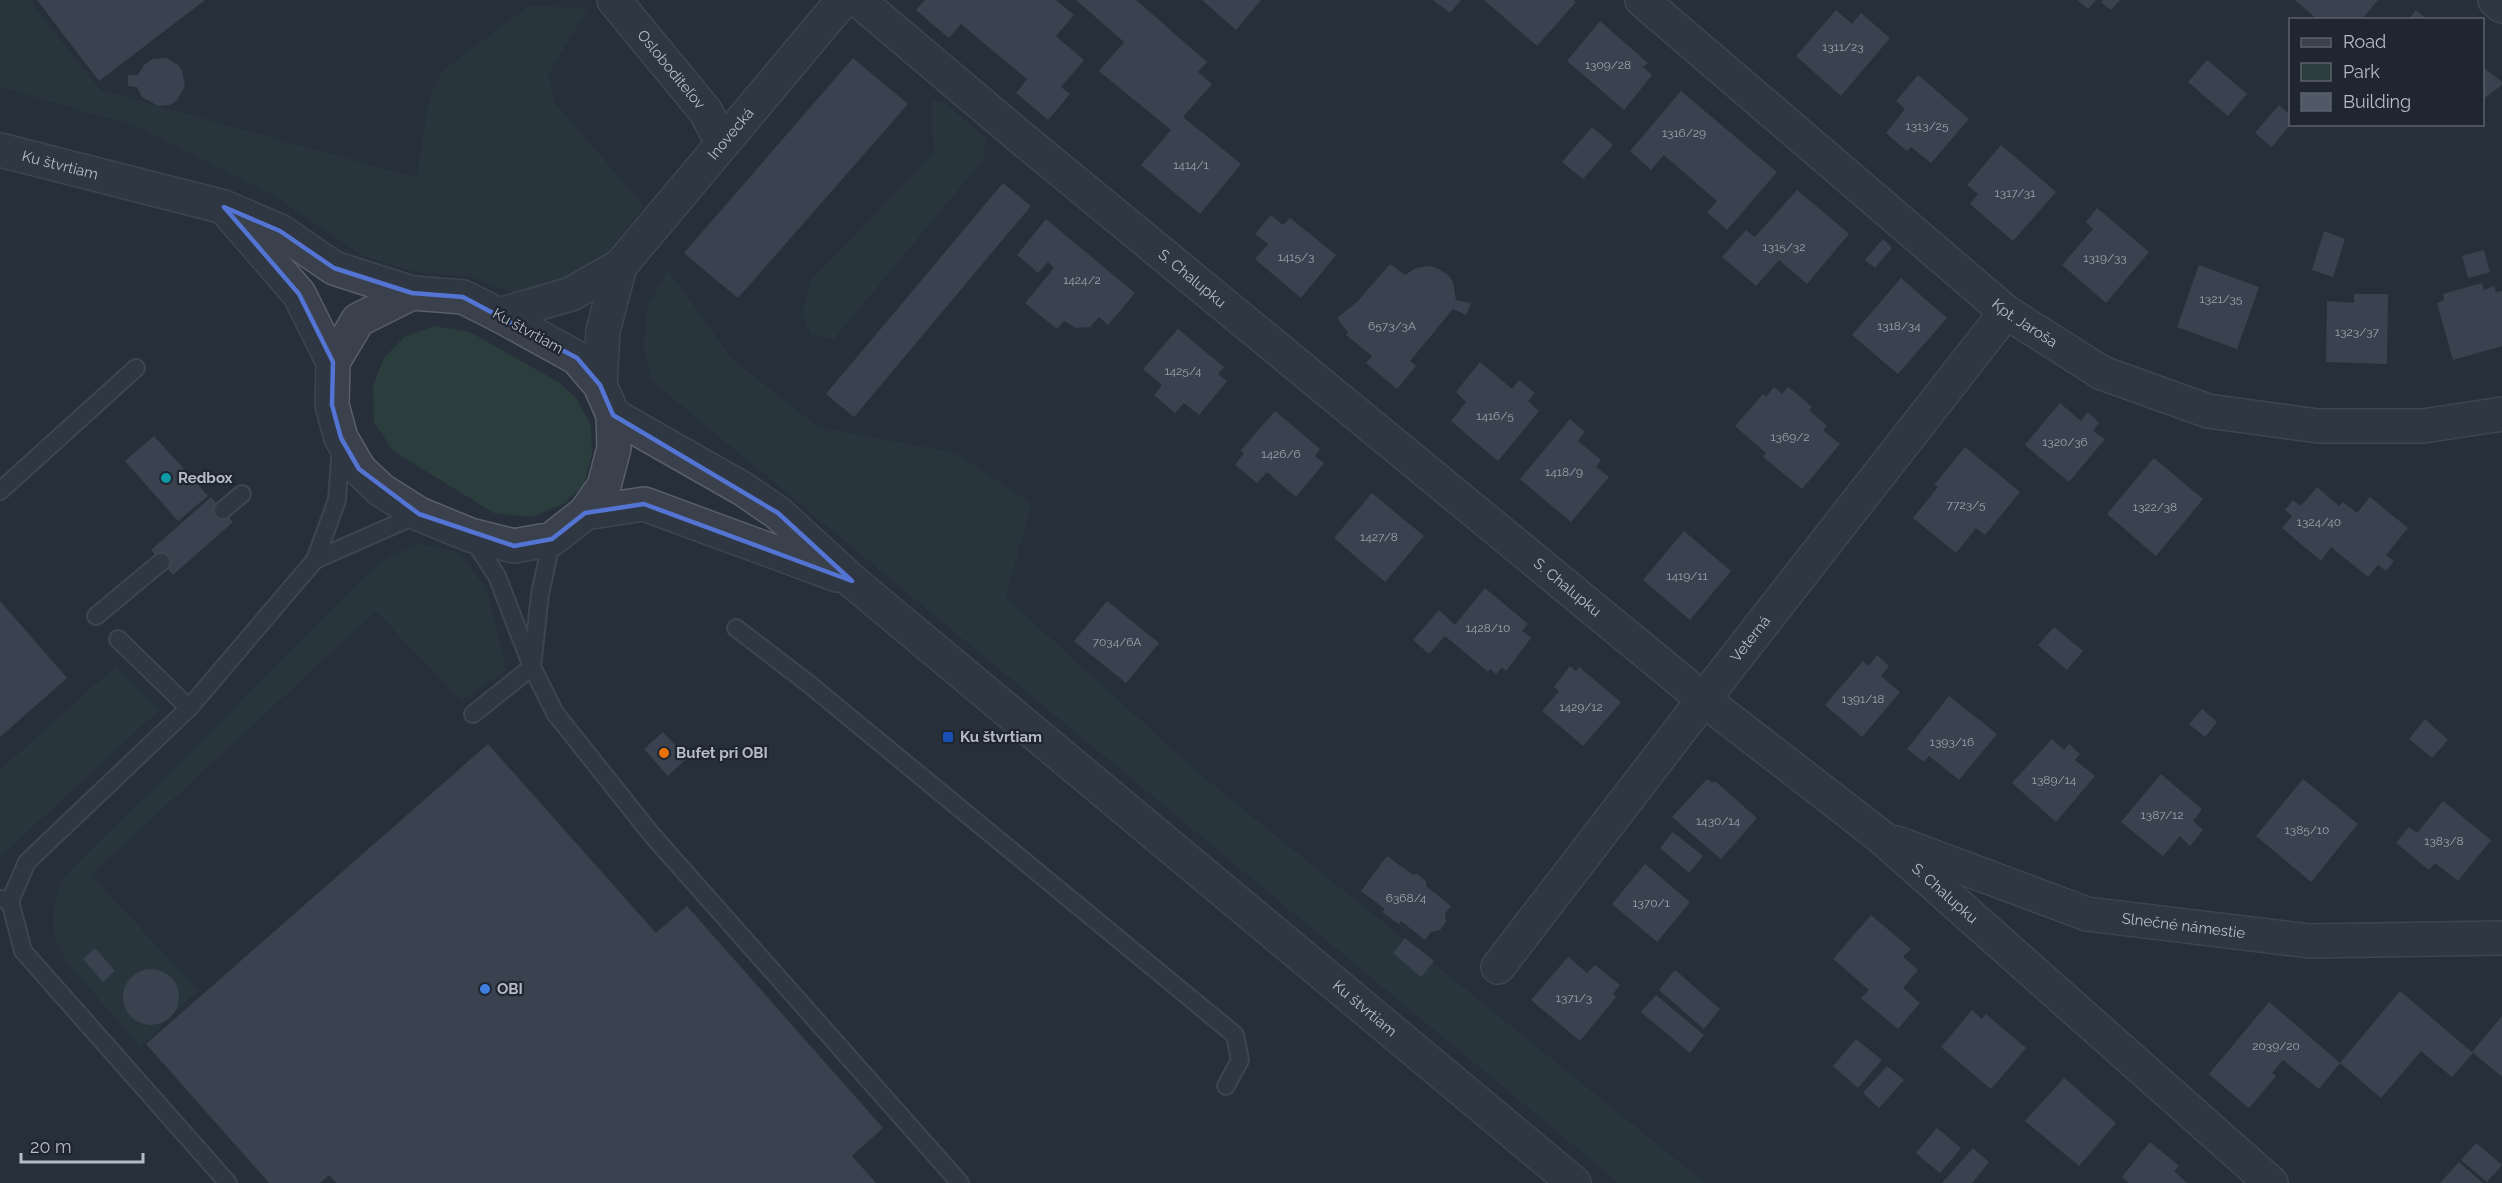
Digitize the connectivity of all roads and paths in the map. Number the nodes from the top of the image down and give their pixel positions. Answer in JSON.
{"nodes":[{"id":1,"x":614,"y":0,"type":"edge"},
{"id":2,"x":843,"y":0,"type":"edge"},
{"id":3,"x":858,"y":0,"type":"edge"},
{"id":4,"x":1642,"y":0,"type":"edge"},
{"id":5,"x":2495,"y":0,"type":"edge"},
{"id":6,"x":2502,"y":6,"type":"edge"},
{"id":7,"x":722,"y":142,"type":"junction"},
{"id":8,"x":0,"y":150,"type":"edge"},
{"id":9,"x":224,"y":207,"type":"junction"},
{"id":10,"x":620,"y":266,"type":"junction"},
{"id":11,"x":412,"y":293,"type":"junction"},
{"id":12,"x":2006,"y":312,"type":"junction"},
{"id":13,"x":499,"y":315,"type":"junction"},
{"id":14,"x":333,"y":362,"type":"junction"},
{"id":15,"x":136,"y":368,"type":"dead end"},
{"id":16,"x":600,"y":385,"type":"junction"},
{"id":17,"x":2502,"y":414,"type":"edge"},
{"id":18,"x":612,"y":416,"type":"junction"},
{"id":19,"x":341,"y":438,"type":"junction"},
{"id":20,"x":0,"y":490,"type":"edge"},
{"id":21,"x":242,"y":494,"type":"dead end"},
{"id":22,"x":223,"y":510,"type":"dead end"},
{"id":23,"x":585,"y":513,"type":"junction"},
{"id":24,"x":419,"y":514,"type":"junction"},
{"id":25,"x":470,"y":535,"type":"junction"},
{"id":26,"x":552,"y":539,"type":"junction"},
{"id":27,"x":315,"y":560,"type":"junction"},
{"id":28,"x":161,"y":562,"type":"dead end"},
{"id":29,"x":852,"y":581,"type":"junction"},
{"id":30,"x":96,"y":616,"type":"dead end"},
{"id":31,"x":736,"y":628,"type":"dead end"},
{"id":32,"x":118,"y":639,"type":"dead end"},
{"id":33,"x":532,"y":667,"type":"junction"},
{"id":34,"x":1703,"y":699,"type":"junction"},
{"id":35,"x":189,"y":708,"type":"junction"},
{"id":36,"x":473,"y":714,"type":"dead end"},
{"id":37,"x":1880,"y":836,"type":"junction"},
{"id":38,"x":5,"y":900,"type":"edge"},
{"id":39,"x":2502,"y":938,"type":"edge"},
{"id":40,"x":1498,"y":967,"type":"dead end"},
{"id":41,"x":1226,"y":1086,"type":"dead end"},
{"id":42,"x":228,"y":1183,"type":"edge"},
{"id":43,"x":960,"y":1183,"type":"edge"},
{"id":44,"x":1574,"y":1183,"type":"edge"},
{"id":45,"x":2271,"y":1183,"type":"edge"}],
"edges":[{"from":1,"to":7,"type":"street","name":"Osloboditeľov"},
{"from":2,"to":7,"type":"street","name":"Inovecká"},
{"from":3,"to":34,"type":"street","name":"S. Chalupku"},
{"from":4,"to":12,"type":"street","name":"Kpt. Jaroša"},
{"from":5,"to":6,"type":"street"},
{"from":7,"to":10,"type":"street","name":"Inovecká"},
{"from":8,"to":9,"type":"street","name":"Ku štvrtiam"},
{"from":9,"to":11,"type":"street","name":"Ku štvrtiam"},
{"from":9,"to":14,"type":"street","name":"Ku štvrtiam"},
{"from":10,"to":13,"type":"street","name":"Inovecká"},
{"from":10,"to":16,"type":"street","name":"Inovecká"},
{"from":11,"to":13,"type":"street","name":"Ku štvrtiam"},
{"from":11,"to":14,"type":"street","name":"Ku štvrtiam"},
{"from":12,"to":17,"type":"street","name":"Kpt. Jaroša"},
{"from":12,"to":34,"type":"street","name":"Veterná"},
{"from":13,"to":16,"type":"street","name":"Ku štvrtiam"},
{"from":14,"to":19,"type":"street","name":"Ku štvrtiam"},
{"from":15,"to":20,"type":"lane"},
{"from":16,"to":18,"type":"street","name":"Ku štvrtiam"},
{"from":18,"to":23,"type":"street","name":"Ku štvrtiam"},
{"from":18,"to":29,"type":"street","name":"Ku štvrtiam"},
{"from":19,"to":24,"type":"street","name":"Ku štvrtiam"},
{"from":19,"to":27,"type":"lane"},
{"from":21,"to":22,"type":"lane"},
{"from":23,"to":26,"type":"street","name":"Ku štvrtiam"},
{"from":23,"to":29,"type":"street","name":"Ku štvrtiam"},
{"from":24,"to":25,"type":"street","name":"Ku štvrtiam"},
{"from":24,"to":27,"type":"lane"},
{"from":25,"to":26,"type":"street","name":"Ku štvrtiam"},
{"from":25,"to":33,"type":"lane"},
{"from":26,"to":33,"type":"lane"},
{"from":27,"to":35,"type":"lane"},
{"from":28,"to":30,"type":"lane"},
{"from":29,"to":44,"type":"street","name":"Ku štvrtiam"},
{"from":31,"to":41,"type":"lane"},
{"from":32,"to":35,"type":"lane"},
{"from":33,"to":36,"type":"lane"},
{"from":33,"to":43,"type":"lane"},
{"from":34,"to":37,"type":"street","name":"S. Chalupku"},
{"from":34,"to":40,"type":"street","name":"Veterná"},
{"from":35,"to":38,"type":"lane"},
{"from":37,"to":39,"type":"street","name":"Slnečné námestie"},
{"from":37,"to":45,"type":"street","name":"S. Chalupku"},
{"from":38,"to":42,"type":"lane"}]}
